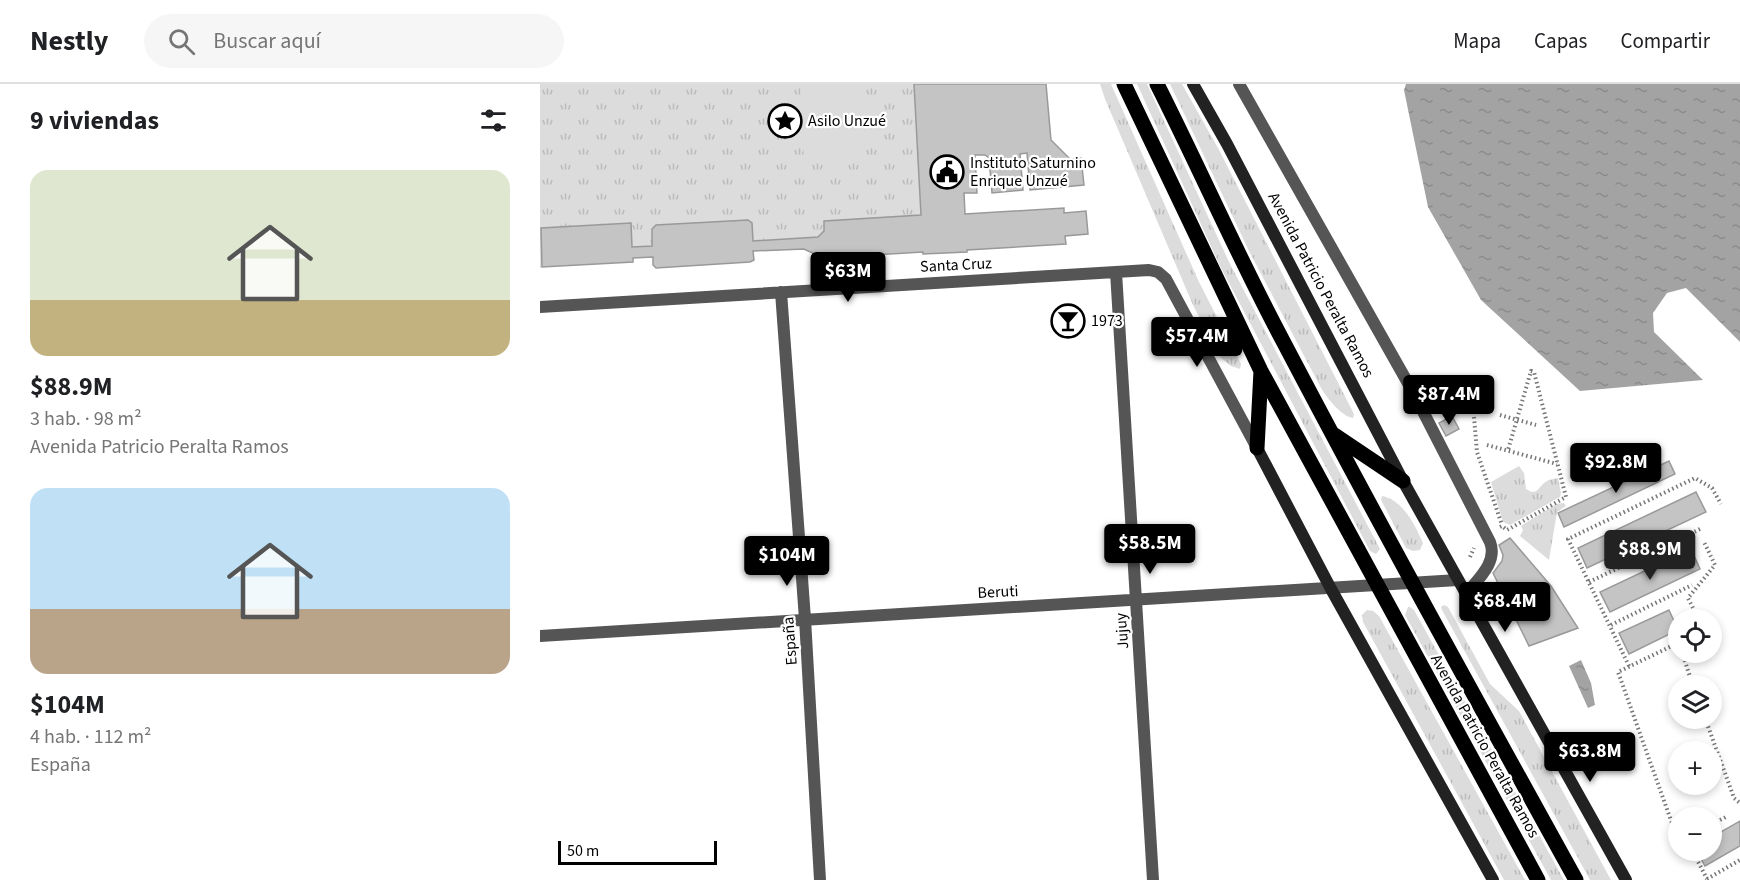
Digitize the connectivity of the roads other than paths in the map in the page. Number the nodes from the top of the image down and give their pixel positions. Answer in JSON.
{"nodes":[{"id":1,"x":1124,"y":84,"type":"edge"},
{"id":2,"x":1157,"y":84,"type":"edge"},
{"id":3,"x":1192,"y":84,"type":"edge"},
{"id":4,"x":1239,"y":84,"type":"edge"},
{"id":5,"x":1116,"y":272,"type":"junction"},
{"id":6,"x":781,"y":292,"type":"junction"},
{"id":7,"x":540,"y":307,"type":"edge"},
{"id":8,"x":1261,"y":372,"type":"junction"},
{"id":9,"x":1332,"y":433,"type":"junction"},
{"id":10,"x":1257,"y":448,"type":"junction"},
{"id":11,"x":1403,"y":481,"type":"junction"},
{"id":12,"x":1458,"y":580,"type":"junction"},
{"id":13,"x":1413,"y":584,"type":"junction"},
{"id":14,"x":1377,"y":586,"type":"junction"},
{"id":15,"x":1331,"y":589,"type":"junction"},
{"id":16,"x":1466,"y":594,"type":"junction"},
{"id":17,"x":1136,"y":601,"type":"junction"},
{"id":18,"x":805,"y":619,"type":"junction"},
{"id":19,"x":540,"y":636,"type":"edge"},
{"id":20,"x":1489,"y":877,"type":"edge"},
{"id":21,"x":820,"y":880,"type":"edge"},
{"id":22,"x":1154,"y":880,"type":"edge"},
{"id":23,"x":1538,"y":880,"type":"edge"},
{"id":24,"x":1576,"y":880,"type":"edge"},
{"id":25,"x":1626,"y":880,"type":"edge"}],
"edges":[{"from":1,"to":8,"type":"main road","name":"Avenida Patricio Peralta Ramos"},
{"from":2,"to":9,"type":"main road","name":"Avenida Patricio Peralta Ramos"},
{"from":3,"to":11,"type":"main road","name":"Avenida Patricio Peralta Ramos"},
{"from":4,"to":16,"type":"street"},
{"from":5,"to":6,"type":"street","name":"Santa Cruz"},
{"from":5,"to":10,"type":"street","name":"Santa Cruz"},
{"from":5,"to":17,"type":"street","name":"Jujuy"},
{"from":6,"to":7,"type":"street","name":"Santa Cruz"},
{"from":6,"to":18,"type":"street","name":"España"},
{"from":8,"to":10,"type":"main road"},
{"from":8,"to":14,"type":"main road","name":"Avenida Patricio Peralta Ramos"},
{"from":9,"to":11,"type":"main road"},
{"from":9,"to":13,"type":"main road","name":"Avenida Patricio Peralta Ramos"},
{"from":10,"to":15,"type":"main road"},
{"from":11,"to":12,"type":"main road","name":"Avenida Patricio Peralta Ramos"},
{"from":12,"to":13,"type":"street","name":"Beruti"},
{"from":12,"to":16,"type":"main road","name":"Avenida Patricio Peralta Ramos"},
{"from":13,"to":14,"type":"street","name":"Beruti"},
{"from":13,"to":24,"type":"main road","name":"Avenida Patricio Peralta Ramos"},
{"from":14,"to":15,"type":"street","name":"Beruti"},
{"from":14,"to":23,"type":"main road","name":"Avenida Patricio Peralta Ramos"},
{"from":15,"to":17,"type":"street","name":"Beruti"},
{"from":15,"to":20,"type":"main road"},
{"from":16,"to":25,"type":"main road","name":"Avenida Patricio Peralta Ramos"},
{"from":17,"to":18,"type":"street","name":"Beruti"},
{"from":17,"to":22,"type":"street","name":"Jujuy"},
{"from":18,"to":19,"type":"street","name":"Beruti"},
{"from":18,"to":21,"type":"street","name":"España"}]}
